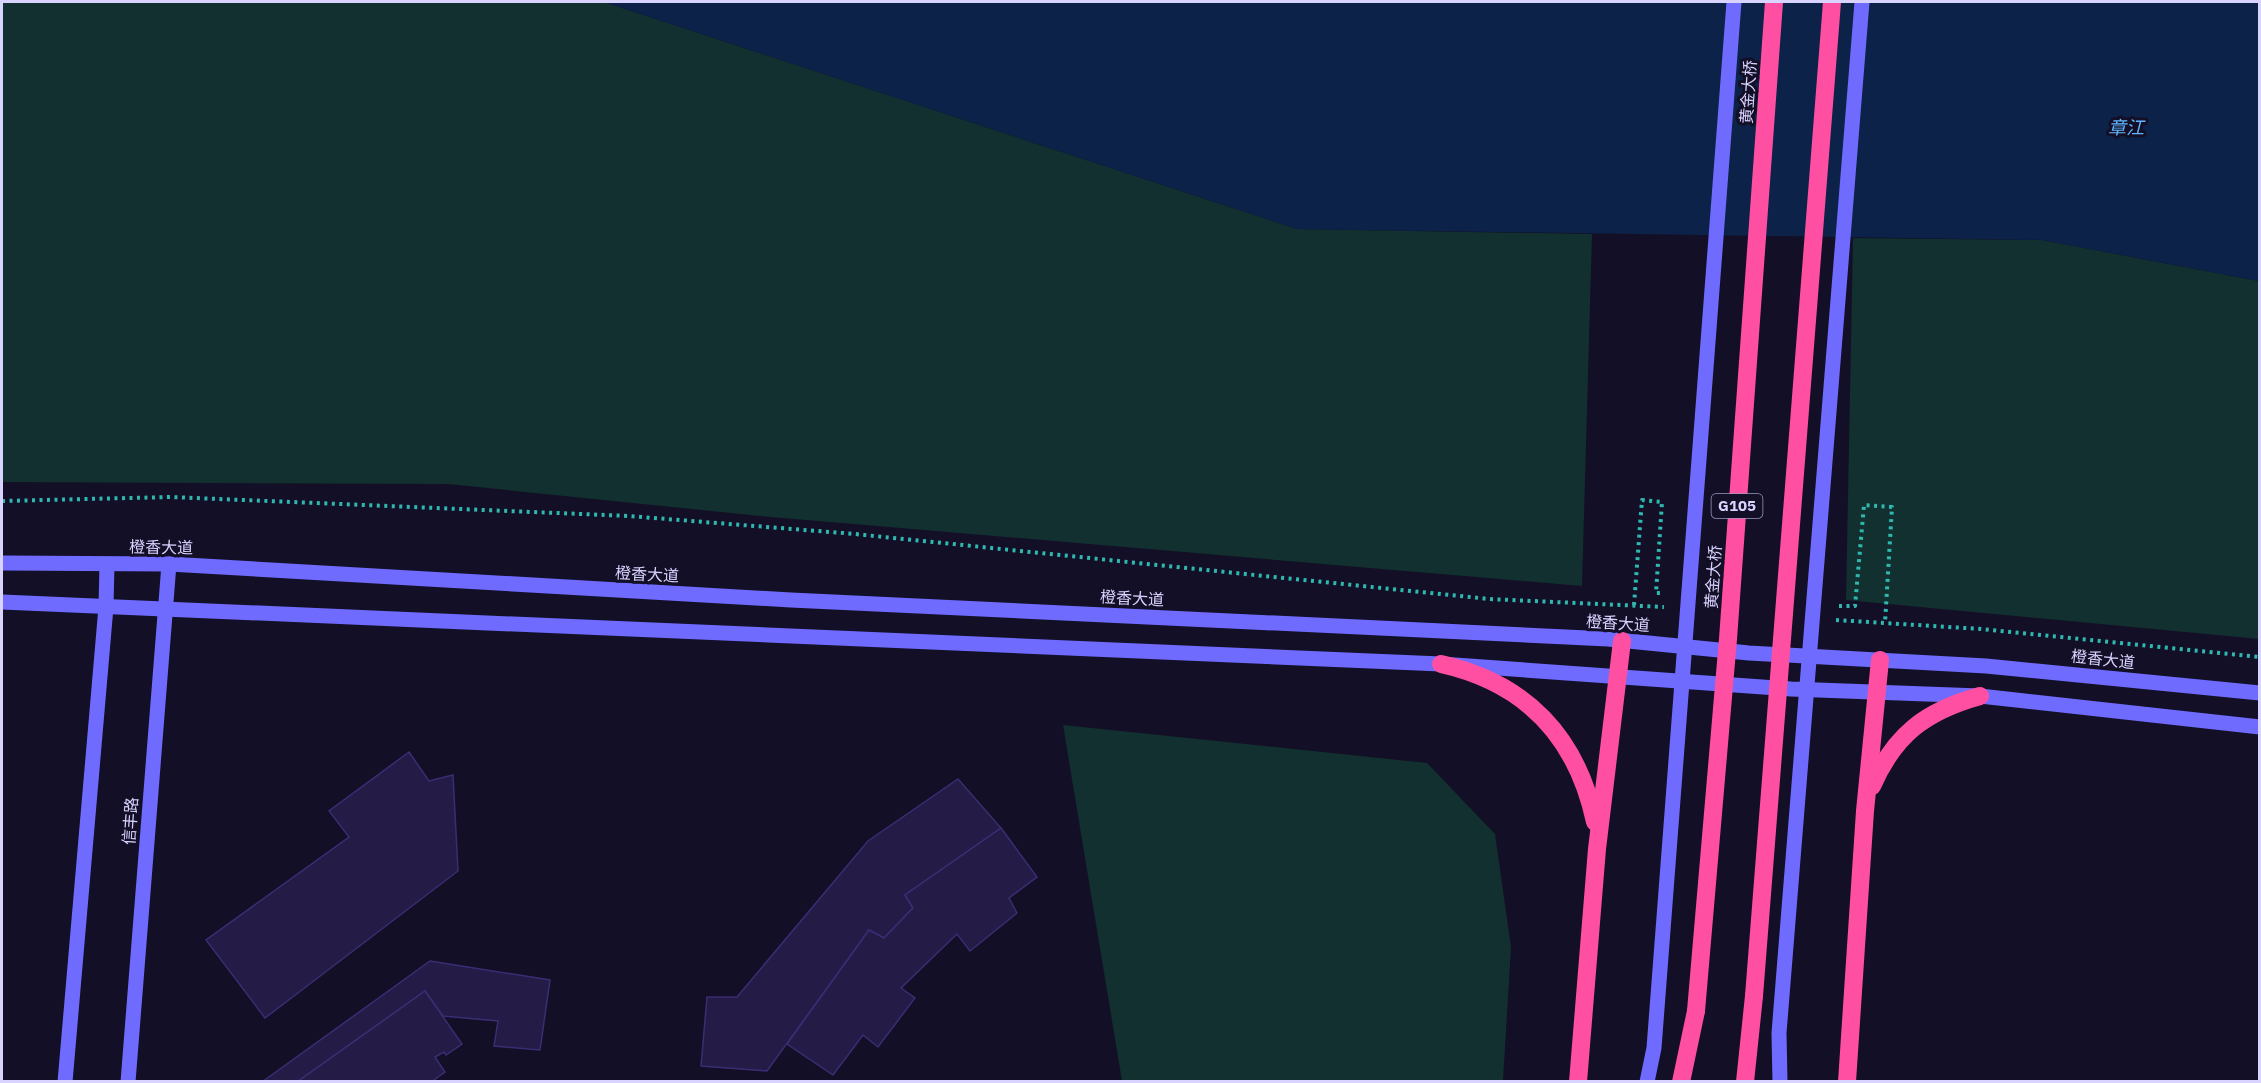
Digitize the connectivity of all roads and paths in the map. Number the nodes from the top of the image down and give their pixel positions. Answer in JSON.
{"nodes":[{"id":1,"x":1734,"y":2,"type":"edge"},
{"id":2,"x":1774,"y":2,"type":"edge"},
{"id":3,"x":1832,"y":2,"type":"edge"},
{"id":4,"x":1862,"y":2,"type":"edge"},
{"id":5,"x":2,"y":501,"type":"edge"},
{"id":6,"x":2,"y":563,"type":"edge"},
{"id":7,"x":107,"y":564,"type":"junction"},
{"id":8,"x":169,"y":564,"type":"junction"},
{"id":9,"x":1674,"y":594,"type":"dead end"},
{"id":10,"x":2,"y":602,"type":"edge"},
{"id":11,"x":1634,"y":605,"type":"junction"},
{"id":12,"x":1832,"y":606,"type":"dead end"},
{"id":13,"x":106,"y":607,"type":"junction"},
{"id":14,"x":1670,"y":608,"type":"dead end"},
{"id":15,"x":164,"y":611,"type":"junction"},
{"id":16,"x":1825,"y":619,"type":"dead end"},
{"id":17,"x":1884,"y":623,"type":"junction"},
{"id":18,"x":1622,"y":641,"type":"junction"},
{"id":19,"x":2259,"y":657,"type":"edge"},
{"id":20,"x":1880,"y":660,"type":"junction"},
{"id":21,"x":1441,"y":664,"type":"junction"},
{"id":22,"x":1617,"y":679,"type":"junction"},
{"id":23,"x":1877,"y":692,"type":"junction"},
{"id":24,"x":2259,"y":693,"type":"edge"},
{"id":25,"x":1980,"y":696,"type":"junction"},
{"id":26,"x":2259,"y":727,"type":"edge"},
{"id":27,"x":1865,"y":811,"type":"junction"},
{"id":28,"x":1597,"y":849,"type":"junction"},
{"id":29,"x":1754,"y":996,"type":"junction"},
{"id":30,"x":1696,"y":1011,"type":"junction"},
{"id":31,"x":65,"y":1082,"type":"edge"},
{"id":32,"x":128,"y":1082,"type":"edge"},
{"id":33,"x":1578,"y":1082,"type":"edge"},
{"id":34,"x":1647,"y":1082,"type":"edge"},
{"id":35,"x":1681,"y":1082,"type":"edge"},
{"id":36,"x":1690,"y":1082,"type":"edge"},
{"id":37,"x":1746,"y":1082,"type":"edge"},
{"id":38,"x":1756,"y":1082,"type":"edge"},
{"id":39,"x":1780,"y":1082,"type":"edge"},
{"id":40,"x":1847,"y":1082,"type":"edge"}],
"edges":[{"from":1,"to":34,"type":"main road","bridge":true},
{"from":2,"to":30,"type":"highway","name":"黄金大桥","number":"G105","bridge":true},
{"from":3,"to":29,"type":"highway","bridge":true},
{"from":4,"to":39,"type":"main road","bridge":true},
{"from":5,"to":11,"type":"path"},
{"from":6,"to":7,"type":"main road","name":"橙香大道"},
{"from":7,"to":8,"type":"main road","name":"橙香大道"},
{"from":7,"to":13,"type":"main road"},
{"from":8,"to":15,"type":"main road","name":"信丰路"},
{"from":8,"to":18,"type":"main road","name":"橙香大道"},
{"from":9,"to":11,"type":"path"},
{"from":10,"to":13,"type":"main road"},
{"from":11,"to":14,"type":"path"},
{"from":12,"to":17,"type":"path"},
{"from":13,"to":15,"type":"main road"},
{"from":13,"to":31,"type":"main road"},
{"from":15,"to":21,"type":"main road"},
{"from":15,"to":32,"type":"main road","name":"信丰路"},
{"from":16,"to":17,"type":"path"},
{"from":17,"to":19,"type":"path"},
{"from":18,"to":20,"type":"main road","name":"橙香大道"},
{"from":18,"to":22,"type":"highway"},
{"from":20,"to":23,"type":"highway"},
{"from":20,"to":24,"type":"main road","name":"橙香大道"},
{"from":21,"to":22,"type":"main road"},
{"from":21,"to":28,"type":"highway"},
{"from":22,"to":23,"type":"main road"},
{"from":22,"to":28,"type":"highway"},
{"from":23,"to":25,"type":"main road"},
{"from":23,"to":27,"type":"highway"},
{"from":25,"to":26,"type":"main road"},
{"from":25,"to":27,"type":"highway"},
{"from":27,"to":40,"type":"highway"},
{"from":28,"to":33,"type":"highway"},
{"from":29,"to":37,"type":"highway"},
{"from":29,"to":38,"type":"highway"},
{"from":30,"to":35,"type":"highway"},
{"from":30,"to":36,"type":"highway"}]}
